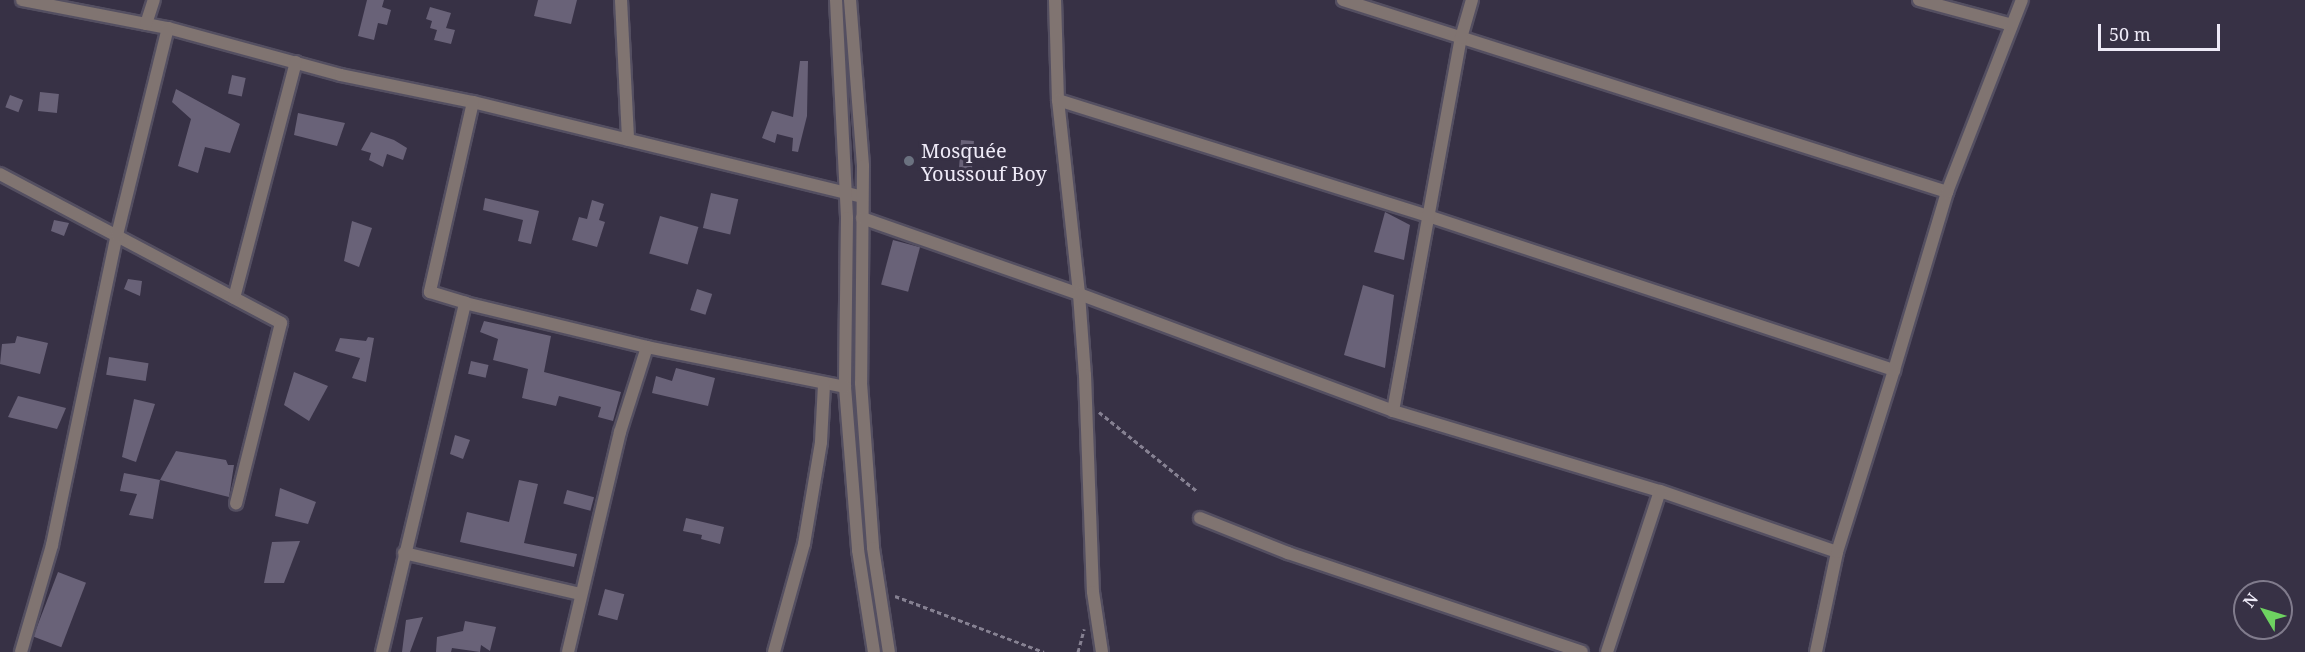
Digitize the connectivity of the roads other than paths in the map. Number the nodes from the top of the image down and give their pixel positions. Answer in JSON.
{"nodes":[{"id":1,"x":22,"y":0,"type":"edge"},
{"id":2,"x":154,"y":0,"type":"edge"},
{"id":3,"x":621,"y":0,"type":"edge"},
{"id":4,"x":836,"y":0,"type":"edge"},
{"id":5,"x":850,"y":0,"type":"edge"},
{"id":6,"x":1055,"y":0,"type":"edge"},
{"id":7,"x":1343,"y":0,"type":"edge"},
{"id":8,"x":1472,"y":0,"type":"edge"},
{"id":9,"x":1919,"y":0,"type":"edge"},
{"id":10,"x":2022,"y":0,"type":"edge"},
{"id":11,"x":146,"y":24,"type":"junction"},
{"id":12,"x":2012,"y":25,"type":"junction"},
{"id":13,"x":168,"y":28,"type":"junction"},
{"id":14,"x":1461,"y":38,"type":"junction"},
{"id":15,"x":296,"y":62,"type":"junction"},
{"id":16,"x":1058,"y":100,"type":"junction"},
{"id":17,"x":473,"y":102,"type":"junction"},
{"id":18,"x":628,"y":140,"type":"junction"},
{"id":19,"x":0,"y":174,"type":"edge"},
{"id":20,"x":1947,"y":192,"type":"junction"},
{"id":21,"x":845,"y":193,"type":"junction"},
{"id":22,"x":862,"y":197,"type":"junction"},
{"id":23,"x":1431,"y":217,"type":"junction"},
{"id":24,"x":862,"y":218,"type":"junction"},
{"id":25,"x":117,"y":235,"type":"junction"},
{"id":26,"x":1079,"y":294,"type":"junction"},
{"id":27,"x":234,"y":298,"type":"junction"},
{"id":28,"x":465,"y":303,"type":"junction"},
{"id":29,"x":647,"y":347,"type":"junction"},
{"id":30,"x":1894,"y":370,"type":"junction"},
{"id":31,"x":824,"y":384,"type":"junction"},
{"id":32,"x":845,"y":387,"type":"junction"},
{"id":33,"x":1393,"y":411,"type":"junction"},
{"id":34,"x":1660,"y":491,"type":"junction"},
{"id":35,"x":236,"y":503,"type":"dead end"},
{"id":36,"x":1200,"y":518,"type":"dead end"},
{"id":37,"x":1837,"y":552,"type":"junction"},
{"id":38,"x":404,"y":553,"type":"junction"},
{"id":39,"x":580,"y":594,"type":"junction"},
{"id":40,"x":21,"y":652,"type":"edge"},
{"id":41,"x":382,"y":652,"type":"edge"},
{"id":42,"x":568,"y":652,"type":"edge"},
{"id":43,"x":774,"y":652,"type":"edge"},
{"id":44,"x":874,"y":652,"type":"edge"},
{"id":45,"x":889,"y":652,"type":"edge"},
{"id":46,"x":1102,"y":652,"type":"edge"},
{"id":47,"x":1582,"y":652,"type":"edge"},
{"id":48,"x":1607,"y":652,"type":"edge"},
{"id":49,"x":1816,"y":652,"type":"edge"}],
"edges":[{"from":1,"to":11,"type":"street"},
{"from":2,"to":11,"type":"street"},
{"from":3,"to":18,"type":"street"},
{"from":4,"to":21,"type":"street"},
{"from":5,"to":22,"type":"street"},
{"from":6,"to":16,"type":"street"},
{"from":7,"to":14,"type":"street"},
{"from":8,"to":14,"type":"street"},
{"from":9,"to":12,"type":"street"},
{"from":10,"to":12,"type":"street"},
{"from":11,"to":13,"type":"street"},
{"from":12,"to":20,"type":"street"},
{"from":13,"to":15,"type":"street"},
{"from":13,"to":25,"type":"street"},
{"from":14,"to":20,"type":"street"},
{"from":14,"to":23,"type":"street"},
{"from":15,"to":17,"type":"street"},
{"from":15,"to":27,"type":"street"},
{"from":16,"to":23,"type":"street"},
{"from":16,"to":26,"type":"street"},
{"from":17,"to":18,"type":"street"},
{"from":17,"to":28,"type":"street"},
{"from":18,"to":21,"type":"street"},
{"from":19,"to":25,"type":"street"},
{"from":20,"to":30,"type":"street"},
{"from":21,"to":22,"type":"street"},
{"from":21,"to":32,"type":"street"},
{"from":22,"to":24,"type":"street"},
{"from":23,"to":30,"type":"street"},
{"from":23,"to":33,"type":"street"},
{"from":24,"to":26,"type":"street"},
{"from":24,"to":45,"type":"street"},
{"from":25,"to":27,"type":"street"},
{"from":25,"to":40,"type":"street"},
{"from":26,"to":33,"type":"street"},
{"from":26,"to":46,"type":"street"},
{"from":27,"to":35,"type":"street"},
{"from":28,"to":29,"type":"street"},
{"from":28,"to":38,"type":"street"},
{"from":29,"to":31,"type":"street"},
{"from":29,"to":39,"type":"street"},
{"from":30,"to":37,"type":"street"},
{"from":31,"to":32,"type":"street"},
{"from":31,"to":43,"type":"street"},
{"from":32,"to":44,"type":"street"},
{"from":33,"to":34,"type":"street"},
{"from":34,"to":37,"type":"street"},
{"from":34,"to":48,"type":"street"},
{"from":36,"to":47,"type":"street"},
{"from":37,"to":49,"type":"street"},
{"from":38,"to":39,"type":"street"},
{"from":38,"to":41,"type":"street"},
{"from":39,"to":42,"type":"street"}]}
